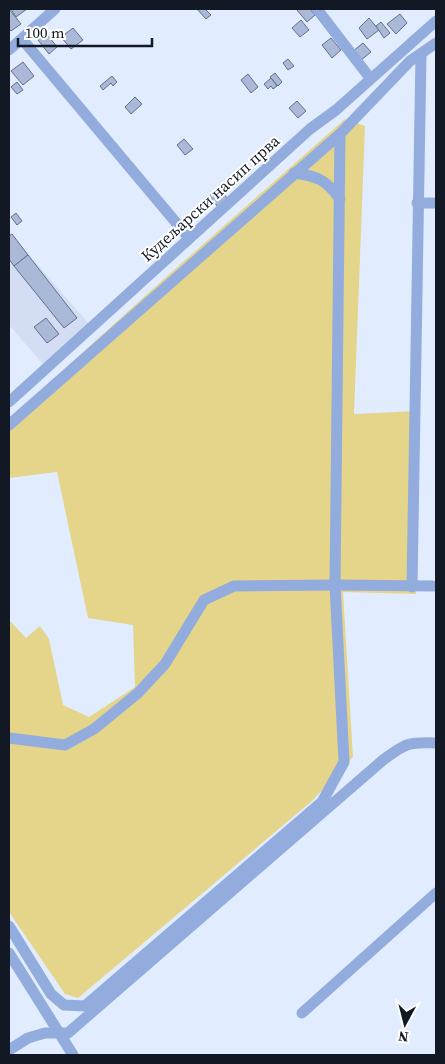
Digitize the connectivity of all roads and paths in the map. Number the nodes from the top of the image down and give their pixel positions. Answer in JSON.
{"nodes":[{"id":1,"x":55,"y":9,"type":"edge"},
{"id":2,"x":317,"y":9,"type":"edge"},
{"id":3,"x":436,"y":21,"type":"edge"},
{"id":4,"x":22,"y":39,"type":"junction"},
{"id":5,"x":436,"y":43,"type":"edge"},
{"id":6,"x":9,"y":50,"type":"edge"},
{"id":7,"x":421,"y":54,"type":"junction"},
{"id":8,"x":370,"y":78,"type":"junction"},
{"id":9,"x":340,"y":134,"type":"junction"},
{"id":10,"x":294,"y":173,"type":"junction"},
{"id":11,"x":340,"y":199,"type":"junction"},
{"id":12,"x":417,"y":203,"type":"junction"},
{"id":13,"x":436,"y":203,"type":"edge"},
{"id":14,"x":190,"y":238,"type":"junction"},
{"id":15,"x":9,"y":402,"type":"edge"},
{"id":16,"x":9,"y":425,"type":"edge"},
{"id":17,"x":335,"y":585,"type":"junction"},
{"id":18,"x":433,"y":586,"type":"dead end"},
{"id":19,"x":412,"y":587,"type":"junction"},
{"id":20,"x":9,"y":738,"type":"edge"},
{"id":21,"x":436,"y":744,"type":"edge"},
{"id":22,"x":436,"y":893,"type":"edge"},
{"id":23,"x":9,"y":926,"type":"edge"},
{"id":24,"x":9,"y":953,"type":"edge"},
{"id":25,"x":302,"y":1013,"type":"dead end"},
{"id":26,"x":60,"y":1034,"type":"junction"},
{"id":27,"x":9,"y":1050,"type":"edge"},
{"id":28,"x":74,"y":1055,"type":"edge"}],
"edges":[{"from":1,"to":4,"type":"street"},
{"from":2,"to":8,"type":"street"},
{"from":3,"to":8,"type":"street","name":"Кудељарски насип прва"},
{"from":4,"to":6,"type":"street"},
{"from":4,"to":14,"type":"street"},
{"from":5,"to":7,"type":"street"},
{"from":7,"to":9,"type":"street"},
{"from":7,"to":12,"type":"street"},
{"from":8,"to":14,"type":"street","name":"Кудељарски насип прва"},
{"from":9,"to":10,"type":"street"},
{"from":9,"to":11,"type":"street"},
{"from":10,"to":11,"type":"street"},
{"from":10,"to":16,"type":"street"},
{"from":11,"to":17,"type":"street"},
{"from":12,"to":13,"type":"street"},
{"from":12,"to":19,"type":"street"},
{"from":14,"to":15,"type":"street","name":"Кудељарски насип прва"},
{"from":17,"to":19,"type":"street"},
{"from":17,"to":20,"type":"street"},
{"from":17,"to":23,"type":"street"},
{"from":18,"to":19,"type":"street"},
{"from":21,"to":26,"type":"street"},
{"from":22,"to":25,"type":"street"},
{"from":24,"to":26,"type":"street"},
{"from":26,"to":27,"type":"street"},
{"from":26,"to":28,"type":"street"}]}
